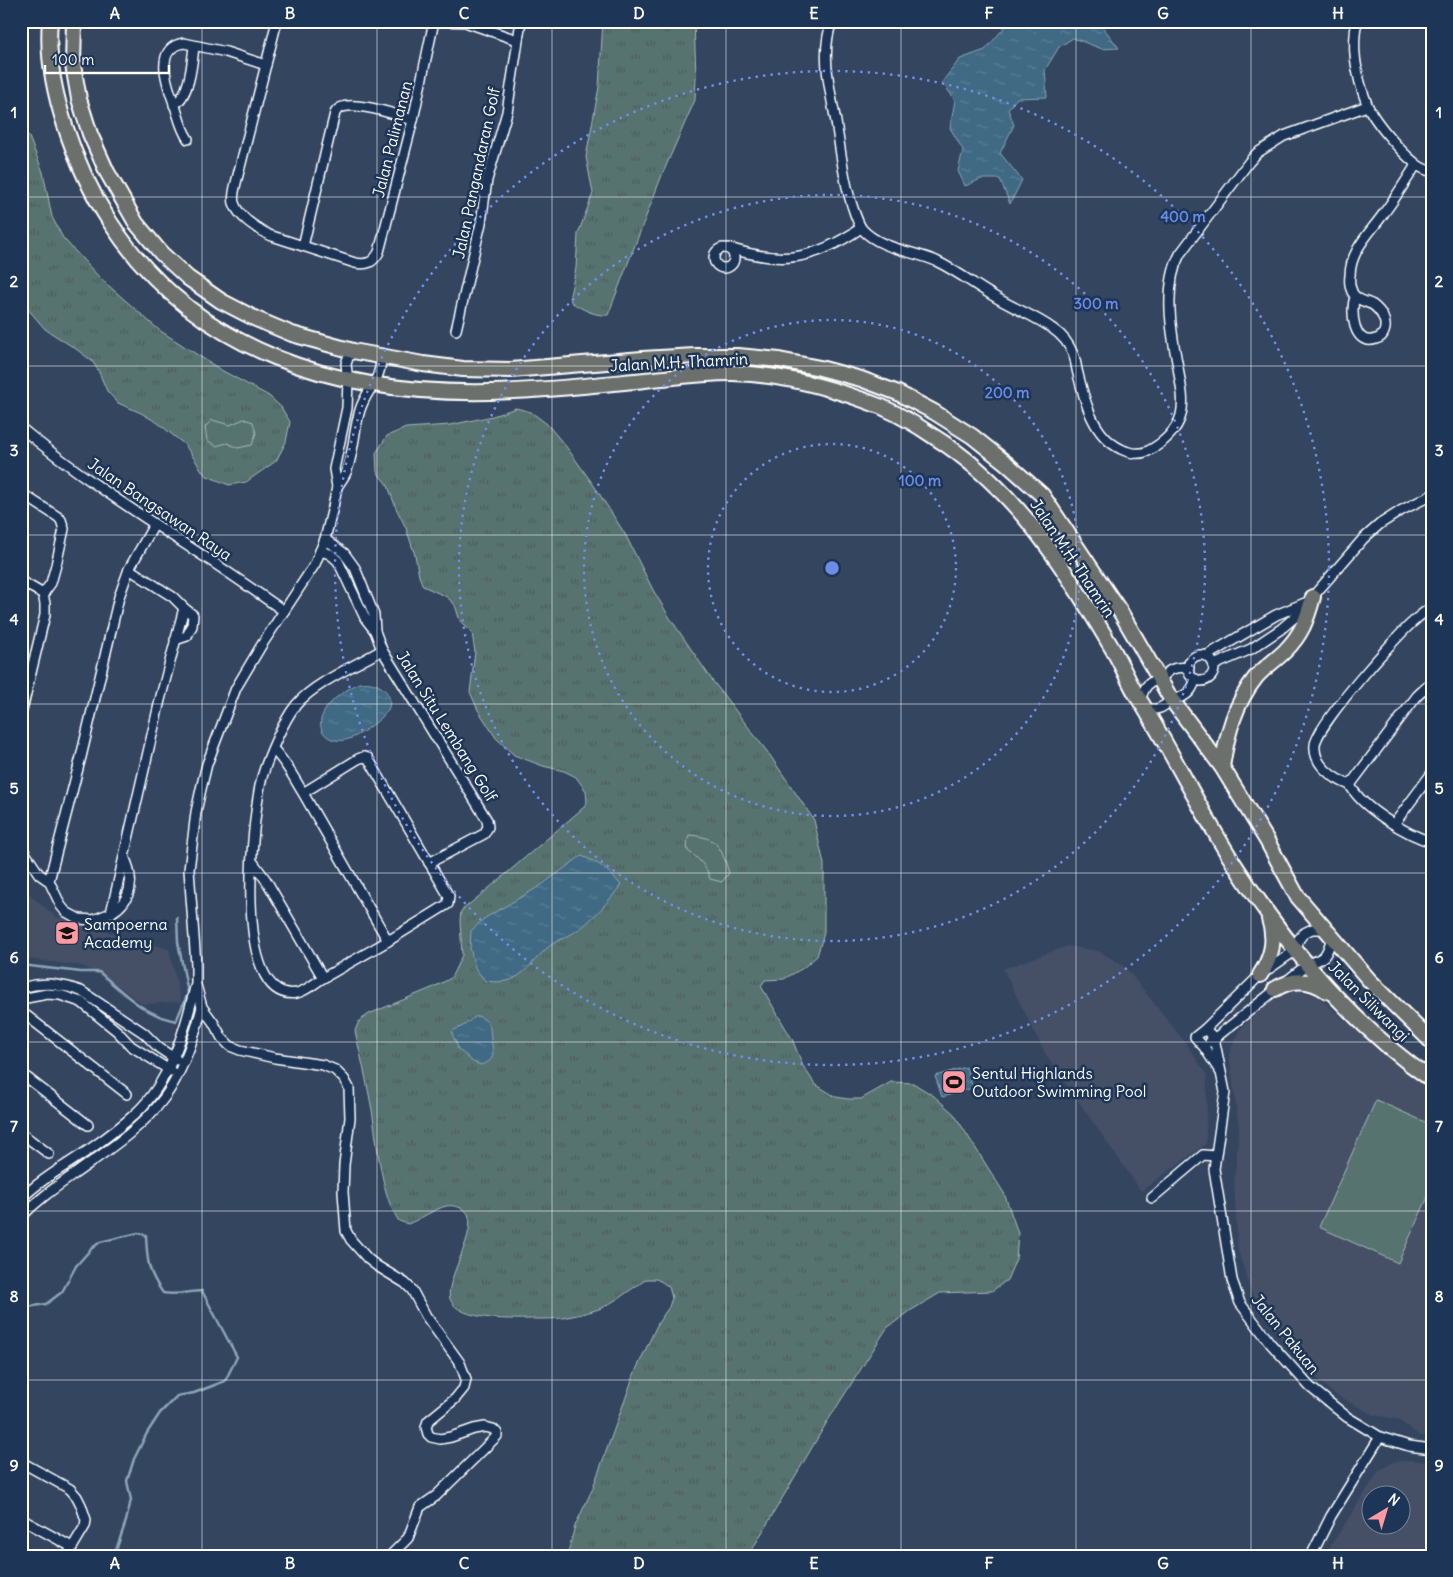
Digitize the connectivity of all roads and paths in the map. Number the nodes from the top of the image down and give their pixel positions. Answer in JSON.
{"nodes":[{"id":1,"x":50,"y":21,"type":"edge"},
{"id":2,"x":74,"y":21,"type":"edge"},
{"id":3,"x":277,"y":21,"type":"edge"},
{"id":4,"x":433,"y":21,"type":"edge"},
{"id":5,"x":521,"y":21,"type":"edge"},
{"id":6,"x":832,"y":21,"type":"edge"},
{"id":7,"x":1357,"y":21,"type":"edge"},
{"id":8,"x":472,"y":22,"type":"edge"},
{"id":9,"x":518,"y":40,"type":"junction"},
{"id":10,"x":194,"y":46,"type":"junction"},
{"id":11,"x":266,"y":65,"type":"junction"},
{"id":12,"x":174,"y":105,"type":"junction"},
{"id":13,"x":1368,"y":106,"type":"junction"},
{"id":14,"x":412,"y":120,"type":"junction"},
{"id":15,"x":188,"y":139,"type":"dead end"},
{"id":16,"x":1416,"y":165,"type":"junction"},
{"id":17,"x":1432,"y":172,"type":"edge"},
{"id":18,"x":861,"y":228,"type":"junction"},
{"id":19,"x":303,"y":246,"type":"junction"},
{"id":20,"x":729,"y":248,"type":"dead end"},
{"id":21,"x":1356,"y":297,"type":"junction"},
{"id":22,"x":456,"y":330,"type":"dead end"},
{"id":23,"x":353,"y":351,"type":"junction"},
{"id":24,"x":381,"y":357,"type":"junction"},
{"id":25,"x":348,"y":380,"type":"junction"},
{"id":26,"x":374,"y":384,"type":"junction"},
{"id":27,"x":21,"y":428,"type":"edge"},
{"id":28,"x":337,"y":487,"type":"junction"},
{"id":29,"x":21,"y":493,"type":"edge"},
{"id":30,"x":1432,"y":496,"type":"edge"},
{"id":31,"x":154,"y":525,"type":"junction"},
{"id":32,"x":325,"y":539,"type":"junction"},
{"id":33,"x":320,"y":551,"type":"junction"},
{"id":34,"x":129,"y":569,"type":"junction"},
{"id":35,"x":21,"y":581,"type":"edge"},
{"id":36,"x":360,"y":582,"type":"junction"},
{"id":37,"x":349,"y":586,"type":"junction"},
{"id":38,"x":43,"y":594,"type":"junction"},
{"id":39,"x":1309,"y":600,"type":"junction"},
{"id":40,"x":1432,"y":607,"type":"edge"},
{"id":41,"x":284,"y":611,"type":"junction"},
{"id":42,"x":375,"y":631,"type":"junction"},
{"id":43,"x":1237,"y":638,"type":"junction"},
{"id":44,"x":382,"y":650,"type":"junction"},
{"id":45,"x":1245,"y":651,"type":"junction"},
{"id":46,"x":1206,"y":656,"type":"junction"},
{"id":47,"x":1214,"y":665,"type":"junction"},
{"id":48,"x":1189,"y":668,"type":"junction"},
{"id":49,"x":1196,"y":680,"type":"junction"},
{"id":50,"x":1160,"y":681,"type":"junction"},
{"id":51,"x":1432,"y":682,"type":"edge"},
{"id":52,"x":1172,"y":700,"type":"junction"},
{"id":53,"x":1143,"y":704,"type":"junction"},
{"id":54,"x":21,"y":714,"type":"edge"},
{"id":55,"x":273,"y":749,"type":"junction"},
{"id":56,"x":1222,"y":767,"type":"junction"},
{"id":57,"x":1432,"y":773,"type":"edge"},
{"id":58,"x":1350,"y":786,"type":"junction"},
{"id":59,"x":302,"y":793,"type":"junction"},
{"id":60,"x":1394,"y":824,"type":"junction"},
{"id":61,"x":1432,"y":842,"type":"edge"},
{"id":62,"x":21,"y":847,"type":"edge"},
{"id":63,"x":124,"y":856,"type":"junction"},
{"id":64,"x":252,"y":861,"type":"junction"},
{"id":65,"x":429,"y":863,"type":"junction"},
{"id":66,"x":50,"y":881,"type":"junction"},
{"id":67,"x":1263,"y":907,"type":"junction"},
{"id":68,"x":111,"y":913,"type":"junction"},
{"id":69,"x":1328,"y":933,"type":"junction"},
{"id":70,"x":388,"y":941,"type":"junction"},
{"id":71,"x":1296,"y":950,"type":"junction"},
{"id":72,"x":1308,"y":964,"type":"junction"},
{"id":73,"x":1260,"y":975,"type":"junction"},
{"id":74,"x":323,"y":978,"type":"junction"},
{"id":75,"x":196,"y":985,"type":"junction"},
{"id":76,"x":21,"y":988,"type":"edge"},
{"id":77,"x":1275,"y":989,"type":"junction"},
{"id":78,"x":1334,"y":995,"type":"junction"},
{"id":79,"x":21,"y":1000,"type":"edge"},
{"id":80,"x":202,"y":1007,"type":"junction"},
{"id":81,"x":24,"y":1017,"type":"edge"},
{"id":82,"x":124,"y":1021,"type":"junction"},
{"id":83,"x":1205,"y":1029,"type":"junction"},
{"id":84,"x":117,"y":1031,"type":"junction"},
{"id":85,"x":1214,"y":1038,"type":"junction"},
{"id":86,"x":1432,"y":1042,"type":"edge"},
{"id":87,"x":1204,"y":1047,"type":"junction"},
{"id":88,"x":159,"y":1048,"type":"junction"},
{"id":89,"x":151,"y":1058,"type":"junction"},
{"id":90,"x":173,"y":1058,"type":"junction"},
{"id":91,"x":182,"y":1064,"type":"junction"},
{"id":92,"x":168,"y":1068,"type":"junction"},
{"id":93,"x":21,"y":1074,"type":"edge"},
{"id":94,"x":178,"y":1075,"type":"junction"},
{"id":95,"x":1222,"y":1075,"type":"junction"},
{"id":96,"x":1432,"y":1080,"type":"edge"},
{"id":97,"x":127,"y":1094,"type":"dead end"},
{"id":98,"x":88,"y":1125,"type":"dead end"},
{"id":99,"x":21,"y":1133,"type":"edge"},
{"id":100,"x":49,"y":1154,"type":"dead end"},
{"id":101,"x":1215,"y":1156,"type":"junction"},
{"id":102,"x":1152,"y":1198,"type":"dead end"},
{"id":103,"x":21,"y":1199,"type":"edge"},
{"id":104,"x":21,"y":1217,"type":"edge"},
{"id":105,"x":1380,"y":1437,"type":"junction"},
{"id":106,"x":1432,"y":1449,"type":"edge"},
{"id":107,"x":21,"y":1462,"type":"edge"},
{"id":108,"x":21,"y":1519,"type":"edge"},
{"id":109,"x":72,"y":1547,"type":"junction"},
{"id":110,"x":67,"y":1556,"type":"edge"},
{"id":111,"x":390,"y":1556,"type":"edge"},
{"id":112,"x":1311,"y":1556,"type":"edge"}],
"edges":[{"from":1,"to":25,"type":"main road","name":"Jalan M.H. Thamrin"},
{"from":2,"to":23,"type":"main road","name":"Jalan M.H. Thamrin"},
{"from":3,"to":11,"type":"street"},
{"from":4,"to":8,"type":"street"},
{"from":4,"to":14,"type":"street","name":"Jalan Palimanan"},
{"from":5,"to":9,"type":"street","name":"Jalan Pangandaran Golf"},
{"from":6,"to":18,"type":"street"},
{"from":7,"to":13,"type":"street"},
{"from":8,"to":9,"type":"street"},
{"from":9,"to":22,"type":"street","name":"Jalan Pangandaran Golf"},
{"from":10,"to":11,"type":"street"},
{"from":10,"to":12,"type":"street"},
{"from":10,"to":12,"type":"street"},
{"from":11,"to":19,"type":"street"},
{"from":12,"to":15,"type":"street"},
{"from":13,"to":16,"type":"street"},
{"from":13,"to":18,"type":"street"},
{"from":14,"to":19,"type":"street"},
{"from":14,"to":19,"type":"street","name":"Jalan Palimanan"},
{"from":16,"to":17,"type":"street"},
{"from":16,"to":21,"type":"street"},
{"from":18,"to":20,"type":"street"},
{"from":21,"to":21,"type":"street"},
{"from":23,"to":24,"type":"main road","name":"Jalan M.H. Thamrin"},
{"from":23,"to":25,"type":"street"},
{"from":24,"to":26,"type":"street"},
{"from":24,"to":50,"type":"main road","name":"Jalan M.H. Thamrin"},
{"from":25,"to":26,"type":"main road","name":"Jalan M.H. Thamrin"},
{"from":25,"to":28,"type":"street"},
{"from":26,"to":28,"type":"street"},
{"from":26,"to":53,"type":"main road","name":"Jalan M.H. Thamrin"},
{"from":27,"to":31,"type":"street","name":"Jalan Bangsawan Raya"},
{"from":28,"to":32,"type":"street"},
{"from":29,"to":38,"type":"street"},
{"from":30,"to":39,"type":"street"},
{"from":31,"to":34,"type":"street"},
{"from":31,"to":41,"type":"street","name":"Jalan Bangsawan Raya"},
{"from":32,"to":33,"type":"street"},
{"from":32,"to":36,"type":"street","name":"Jalan Situ Lembang Golf"},
{"from":33,"to":37,"type":"street","name":"Jalan Situ Lembang Golf"},
{"from":33,"to":41,"type":"street"},
{"from":34,"to":63,"type":"street"},
{"from":34,"to":66,"type":"street"},
{"from":35,"to":38,"type":"street"},
{"from":36,"to":37,"type":"street"},
{"from":36,"to":42,"type":"street","name":"Jalan Situ Lembang Golf"},
{"from":37,"to":42,"type":"street","name":"Jalan Situ Lembang Golf"},
{"from":38,"to":54,"type":"street"},
{"from":39,"to":43,"type":"street"},
{"from":39,"to":45,"type":"street"},
{"from":39,"to":56,"type":"main road"},
{"from":40,"to":58,"type":"street"},
{"from":41,"to":75,"type":"street"},
{"from":42,"to":44,"type":"street","name":"Jalan Situ Lembang Golf"},
{"from":43,"to":45,"type":"street"},
{"from":43,"to":46,"type":"street"},
{"from":44,"to":55,"type":"street"},
{"from":44,"to":65,"type":"street","name":"Jalan Situ Lembang Golf"},
{"from":45,"to":47,"type":"street"},
{"from":46,"to":47,"type":"street"},
{"from":46,"to":48,"type":"street"},
{"from":47,"to":49,"type":"street"},
{"from":48,"to":49,"type":"street"},
{"from":48,"to":50,"type":"street"},
{"from":49,"to":52,"type":"street"},
{"from":50,"to":52,"type":"main road","name":"Jalan M.H. Thamrin"},
{"from":50,"to":53,"type":"street"},
{"from":51,"to":58,"type":"street"},
{"from":52,"to":53,"type":"street"},
{"from":52,"to":56,"type":"main road","name":"Jalan M.H. Thamrin"},
{"from":53,"to":67,"type":"main road","name":"Jalan M.H. Thamrin"},
{"from":55,"to":59,"type":"street"},
{"from":55,"to":64,"type":"street"},
{"from":56,"to":69,"type":"main road","name":"Jalan M.H. Thamrin"},
{"from":57,"to":60,"type":"street"},
{"from":58,"to":60,"type":"street"},
{"from":59,"to":65,"type":"street"},
{"from":59,"to":70,"type":"street"},
{"from":60,"to":61,"type":"street"},
{"from":62,"to":66,"type":"street"},
{"from":63,"to":68,"type":"street"},
{"from":63,"to":68,"type":"street"},
{"from":64,"to":74,"type":"street"},
{"from":64,"to":74,"type":"street"},
{"from":65,"to":70,"type":"street"},
{"from":66,"to":68,"type":"street"},
{"from":67,"to":71,"type":"main road","name":"Jalan M.H. Thamrin"},
{"from":67,"to":73,"type":"main road"},
{"from":69,"to":71,"type":"street"},
{"from":69,"to":72,"type":"street"},
{"from":69,"to":86,"type":"main road","name":"Jalan Siliwangi"},
{"from":70,"to":74,"type":"street"},
{"from":71,"to":72,"type":"main road"},
{"from":71,"to":73,"type":"street"},
{"from":72,"to":77,"type":"street"},
{"from":72,"to":78,"type":"main road","name":"Jalan Siliwangi"},
{"from":73,"to":83,"type":"street"},
{"from":75,"to":80,"type":"street"},
{"from":75,"to":90,"type":"street"},
{"from":76,"to":82,"type":"street"},
{"from":77,"to":78,"type":"main road"},
{"from":77,"to":85,"type":"street"},
{"from":78,"to":96,"type":"main road","name":"Jalan Siliwangi"},
{"from":79,"to":84,"type":"street"},
{"from":80,"to":91,"type":"street"},
{"from":80,"to":111,"type":"street"},
{"from":81,"to":97,"type":"street"},
{"from":82,"to":84,"type":"street"},
{"from":82,"to":88,"type":"street"},
{"from":83,"to":85,"type":"street"},
{"from":83,"to":87,"type":"street"},
{"from":84,"to":89,"type":"street"},
{"from":85,"to":87,"type":"street"},
{"from":85,"to":95,"type":"street","name":"Jalan Pakuan"},
{"from":87,"to":95,"type":"street"},
{"from":88,"to":89,"type":"street"},
{"from":88,"to":90,"type":"street"},
{"from":89,"to":92,"type":"street"},
{"from":90,"to":91,"type":"street"},
{"from":90,"to":92,"type":"street"},
{"from":91,"to":94,"type":"street"},
{"from":92,"to":94,"type":"street"},
{"from":92,"to":103,"type":"street"},
{"from":93,"to":98,"type":"street"},
{"from":94,"to":104,"type":"street"},
{"from":95,"to":101,"type":"street","name":"Jalan Pakuan"},
{"from":99,"to":100,"type":"street"},
{"from":101,"to":102,"type":"street"},
{"from":101,"to":105,"type":"street","name":"Jalan Pakuan"},
{"from":105,"to":106,"type":"street","name":"Jalan Pakuan"},
{"from":105,"to":112,"type":"street"},
{"from":107,"to":109,"type":"street"},
{"from":108,"to":109,"type":"street"},
{"from":109,"to":110,"type":"street"}]}
